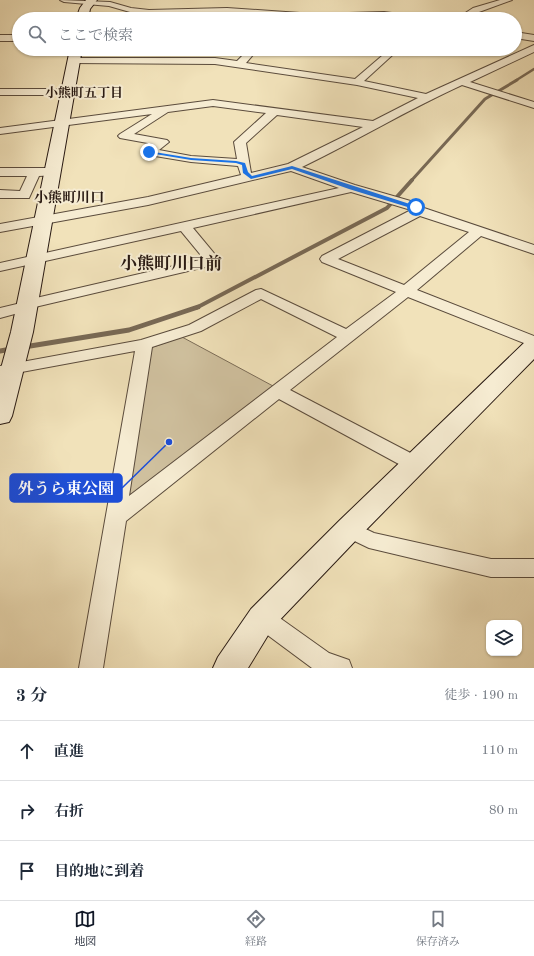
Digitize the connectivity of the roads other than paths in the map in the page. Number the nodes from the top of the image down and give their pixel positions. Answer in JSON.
{"nodes":[{"id":1,"x":64,"y":0,"type":"edge"},
{"id":2,"x":230,"y":0,"type":"edge"},
{"id":3,"x":508,"y":0,"type":"edge"},
{"id":4,"x":91,"y":1,"type":"edge"},
{"id":5,"x":213,"y":10,"type":"joint"},
{"id":6,"x":227,"y":10,"type":"junction"},
{"id":7,"x":84,"y":12,"type":"edge"},
{"id":8,"x":242,"y":12,"type":"edge"},
{"id":9,"x":353,"y":12,"type":"edge"},
{"id":10,"x":372,"y":12,"type":"edge"},
{"id":11,"x":472,"y":12,"type":"edge"},
{"id":12,"x":522,"y":36,"type":"edge"},
{"id":13,"x":0,"y":38,"type":"edge"},
{"id":14,"x":12,"y":38,"type":"edge"},
{"id":15,"x":534,"y":38,"type":"edge"},
{"id":16,"x":534,"y":48,"type":"edge"},
{"id":17,"x":522,"y":54,"type":"edge"},
{"id":18,"x":75,"y":56,"type":"edge"},
{"id":19,"x":119,"y":56,"type":"edge"},
{"id":20,"x":247,"y":56,"type":"edge"},
{"id":21,"x":387,"y":56,"type":"edge"},
{"id":22,"x":517,"y":56,"type":"edge"},
{"id":23,"x":239,"y":64,"type":"junction"},
{"id":24,"x":357,"y":82,"type":"junction"},
{"id":25,"x":461,"y":82,"type":"junction"},
{"id":26,"x":0,"y":92,"type":"edge"},
{"id":27,"x":68,"y":92,"type":"junction"},
{"id":28,"x":427,"y":97,"type":"junction"},
{"id":29,"x":534,"y":105,"type":"edge"},
{"id":30,"x":168,"y":109,"type":"junction"},
{"id":31,"x":275,"y":112,"type":"junction"},
{"id":32,"x":63,"y":122,"type":"junction"},
{"id":33,"x":375,"y":125,"type":"junction"},
{"id":34,"x":0,"y":131,"type":"edge"},
{"id":35,"x":244,"y":164,"type":"junction"},
{"id":36,"x":292,"y":167,"type":"junction"},
{"id":37,"x":0,"y":172,"type":"edge"},
{"id":38,"x":35,"y":172,"type":"junction"},
{"id":39,"x":53,"y":172,"type":"junction"},
{"id":40,"x":251,"y":178,"type":"junction"},
{"id":41,"x":351,"y":188,"type":"junction"},
{"id":42,"x":0,"y":194,"type":"edge"},
{"id":43,"x":414,"y":208,"type":"junction"},
{"id":44,"x":43,"y":219,"type":"junction"},
{"id":45,"x":185,"y":227,"type":"junction"},
{"id":46,"x":0,"y":228,"type":"edge"},
{"id":47,"x":479,"y":231,"type":"junction"},
{"id":48,"x":534,"y":250,"type":"edge"},
{"id":49,"x":36,"y":260,"type":"junction"},
{"id":50,"x":0,"y":267,"type":"edge"},
{"id":51,"x":406,"y":291,"type":"junction"},
{"id":52,"x":28,"y":305,"type":"junction"},
{"id":53,"x":0,"y":313,"type":"edge"},
{"id":54,"x":348,"y":336,"type":"junction"},
{"id":55,"x":144,"y":344,"type":"junction"},
{"id":56,"x":533,"y":347,"type":"edge"},
{"id":57,"x":10,"y":367,"type":"edge"},
{"id":58,"x":277,"y":391,"type":"junction"},
{"id":59,"x":0,"y":416,"type":"edge"},
{"id":60,"x":415,"y":464,"type":"junction"},
{"id":61,"x":116,"y":517,"type":"junction"},
{"id":62,"x":349,"y":529,"type":"junction"},
{"id":63,"x":534,"y":568,"type":"edge"},
{"id":64,"x":262,"y":618,"type":"junction"},
{"id":65,"x":91,"y":668,"type":"edge"},
{"id":66,"x":230,"y":668,"type":"edge"},
{"id":67,"x":340,"y":668,"type":"edge"}],
"edges":[{"from":1,"to":4,"type":"street"},
{"from":2,"to":6,"type":"street"},
{"from":3,"to":11,"type":"street"},
{"from":4,"to":5,"type":"street"},
{"from":4,"to":7,"type":"street"},
{"from":5,"to":6,"type":"street"},
{"from":6,"to":8,"type":"street"},
{"from":9,"to":10,"type":"street"},
{"from":12,"to":15,"type":"street"},
{"from":13,"to":14,"type":"street"},
{"from":16,"to":17,"type":"street"},
{"from":18,"to":27,"type":"street"},
{"from":19,"to":23,"type":"street"},
{"from":20,"to":23,"type":"street"},
{"from":21,"to":24,"type":"street"},
{"from":22,"to":25,"type":"street"},
{"from":23,"to":24,"type":"street"},
{"from":24,"to":28,"type":"street"},
{"from":25,"to":28,"type":"street"},
{"from":25,"to":29,"type":"street"},
{"from":26,"to":27,"type":"street"},
{"from":27,"to":32,"type":"street"},
{"from":28,"to":33,"type":"street"},
{"from":30,"to":31,"type":"street"},
{"from":30,"to":32,"type":"street"},
{"from":30,"to":35,"type":"street"},
{"from":31,"to":33,"type":"street"},
{"from":31,"to":35,"type":"street"},
{"from":32,"to":34,"type":"street"},
{"from":32,"to":39,"type":"street"},
{"from":33,"to":36,"type":"street"},
{"from":35,"to":40,"type":"street"},
{"from":36,"to":40,"type":"street"},
{"from":36,"to":41,"type":"street"},
{"from":37,"to":38,"type":"street"},
{"from":38,"to":39,"type":"street"},
{"from":38,"to":42,"type":"street"},
{"from":39,"to":44,"type":"street"},
{"from":40,"to":44,"type":"street"},
{"from":41,"to":43,"type":"street"},
{"from":41,"to":45,"type":"street"},
{"from":43,"to":47,"type":"street"},
{"from":43,"to":51,"type":"street"},
{"from":44,"to":46,"type":"street"},
{"from":44,"to":49,"type":"street"},
{"from":45,"to":49,"type":"street"},
{"from":45,"to":52,"type":"street"},
{"from":47,"to":48,"type":"street"},
{"from":47,"to":51,"type":"street"},
{"from":49,"to":50,"type":"street"},
{"from":49,"to":52,"type":"street"},
{"from":51,"to":54,"type":"street"},
{"from":51,"to":56,"type":"street"},
{"from":52,"to":53,"type":"street"},
{"from":52,"to":57,"type":"street"},
{"from":54,"to":55,"type":"street"},
{"from":54,"to":58,"type":"street"},
{"from":55,"to":57,"type":"street"},
{"from":55,"to":61,"type":"street"},
{"from":56,"to":60,"type":"street"},
{"from":57,"to":59,"type":"street"},
{"from":58,"to":60,"type":"street"},
{"from":58,"to":61,"type":"street"},
{"from":60,"to":62,"type":"street"},
{"from":61,"to":65,"type":"street"},
{"from":62,"to":63,"type":"street"},
{"from":62,"to":64,"type":"street"},
{"from":64,"to":66,"type":"street"},
{"from":64,"to":67,"type":"street"}]}
